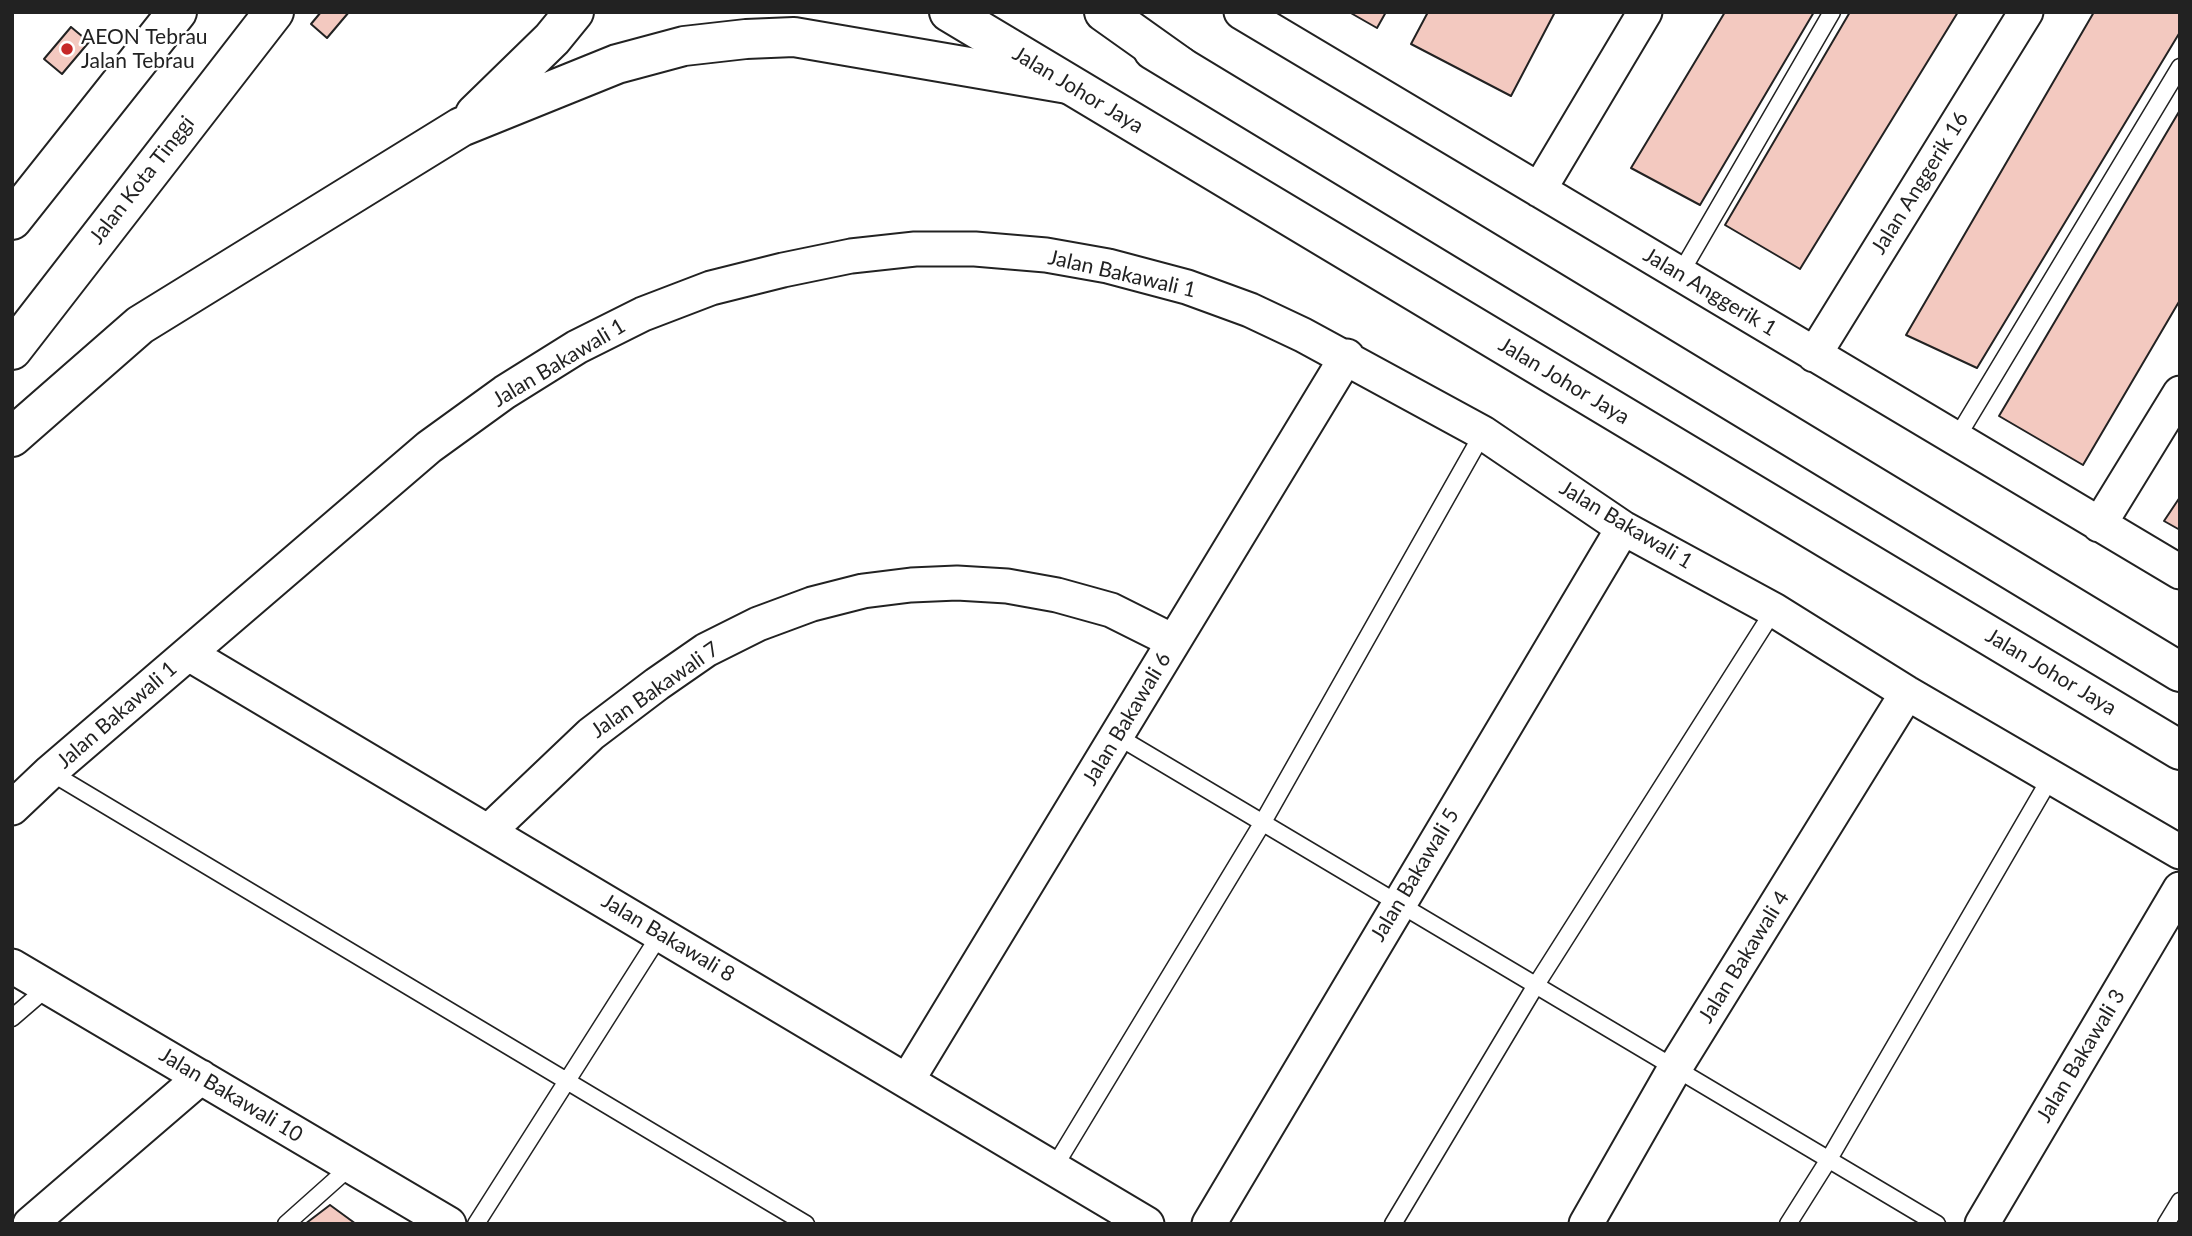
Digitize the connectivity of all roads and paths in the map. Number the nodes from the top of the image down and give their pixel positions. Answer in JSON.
{"nodes":[{"id":1,"x":177,"y":12,"type":"edge"},
{"id":2,"x":274,"y":12,"type":"edge"},
{"id":3,"x":574,"y":12,"type":"edge"},
{"id":4,"x":949,"y":12,"type":"edge"},
{"id":5,"x":1091,"y":12,"type":"edge"},
{"id":6,"x":1104,"y":12,"type":"edge"},
{"id":7,"x":1241,"y":12,"type":"edge"},
{"id":8,"x":1645,"y":12,"type":"edge"},
{"id":9,"x":1832,"y":12,"type":"edge"},
{"id":10,"x":2026,"y":12,"type":"edge"},
{"id":11,"x":1180,"y":66,"type":"junction"},
{"id":12,"x":2180,"y":67,"type":"edge"},
{"id":13,"x":1068,"y":84,"type":"junction"},
{"id":14,"x":461,"y":127,"type":"junction"},
{"id":15,"x":1539,"y":190,"type":"junction"},
{"id":16,"x":12,"y":220,"type":"edge"},
{"id":17,"x":1680,"y":274,"type":"junction"},
{"id":18,"x":12,"y":350,"type":"edge"},
{"id":19,"x":1814,"y":355,"type":"junction"},
{"id":20,"x":1346,"y":356,"type":"junction"},
{"id":21,"x":2180,"y":393,"type":"edge"},
{"id":22,"x":1483,"y":433,"type":"junction"},
{"id":23,"x":12,"y":437,"type":"edge"},
{"id":24,"x":1956,"y":439,"type":"junction"},
{"id":25,"x":2099,"y":525,"type":"junction"},
{"id":26,"x":1622,"y":528,"type":"junction"},
{"id":27,"x":2180,"y":572,"type":"edge"},
{"id":28,"x":1774,"y":610,"type":"junction"},
{"id":29,"x":1173,"y":641,"type":"junction"},
{"id":30,"x":189,"y":654,"type":"junction"},
{"id":31,"x":2180,"y":672,"type":"edge"},
{"id":32,"x":1907,"y":694,"type":"junction"},
{"id":33,"x":1118,"y":736,"type":"junction"},
{"id":34,"x":2180,"y":750,"type":"edge"},
{"id":35,"x":50,"y":772,"type":"junction"},
{"id":36,"x":2051,"y":777,"type":"junction"},
{"id":37,"x":12,"y":808,"type":"edge"},
{"id":38,"x":1263,"y":822,"type":"junction"},
{"id":39,"x":489,"y":831,"type":"junction"},
{"id":40,"x":2180,"y":852,"type":"edge"},
{"id":41,"x":2180,"y":889,"type":"edge"},
{"id":42,"x":1398,"y":903,"type":"junction"},
{"id":43,"x":661,"y":933,"type":"junction"},
{"id":44,"x":12,"y":966,"type":"edge"},
{"id":45,"x":1536,"y":985,"type":"junction"},
{"id":46,"x":48,"y":987,"type":"junction"},
{"id":47,"x":12,"y":1018,"type":"edge"},
{"id":48,"x":1675,"y":1068,"type":"junction"},
{"id":49,"x":201,"y":1077,"type":"junction"},
{"id":50,"x":907,"y":1081,"type":"junction"},
{"id":51,"x":568,"y":1082,"type":"junction"},
{"id":52,"x":1829,"y":1159,"type":"junction"},
{"id":53,"x":351,"y":1166,"type":"junction"},
{"id":54,"x":1053,"y":1169,"type":"junction"},
{"id":55,"x":2180,"y":1201,"type":"edge"},
{"id":56,"x":30,"y":1224,"type":"edge"},
{"id":57,"x":286,"y":1224,"type":"edge"},
{"id":58,"x":449,"y":1224,"type":"edge"},
{"id":59,"x":476,"y":1224,"type":"edge"},
{"id":60,"x":806,"y":1224,"type":"edge"},
{"id":61,"x":1146,"y":1224,"type":"edge"},
{"id":62,"x":1209,"y":1224,"type":"edge"},
{"id":63,"x":1393,"y":1224,"type":"edge"},
{"id":64,"x":1586,"y":1224,"type":"edge"},
{"id":65,"x":1788,"y":1224,"type":"edge"},
{"id":66,"x":1937,"y":1224,"type":"edge"},
{"id":67,"x":1982,"y":1224,"type":"edge"},
{"id":68,"x":2166,"y":1224,"type":"edge"}],
"edges":[{"from":1,"to":16,"type":"main road"},
{"from":2,"to":18,"type":"main road","name":"Jalan Kota Tinggi"},
{"from":3,"to":14,"type":"main road"},
{"from":4,"to":13,"type":"main road","name":"Jalan Johor Jaya"},
{"from":5,"to":11,"type":"main road"},
{"from":6,"to":11,"type":"main road"},
{"from":7,"to":15,"type":"street","name":"Jalan Anggerik 1"},
{"from":8,"to":15,"type":"street"},
{"from":9,"to":17,"type":"lane"},
{"from":10,"to":19,"type":"street","name":"Jalan Anggerik 16"},
{"from":11,"to":31,"type":"main road"},
{"from":12,"to":24,"type":"lane"},
{"from":13,"to":14,"type":"main road"},
{"from":13,"to":34,"type":"main road","name":"Jalan Johor Jaya"},
{"from":14,"to":23,"type":"main road"},
{"from":15,"to":17,"type":"street","name":"Jalan Anggerik 1"},
{"from":17,"to":19,"type":"street","name":"Jalan Anggerik 1"},
{"from":19,"to":24,"type":"street","name":"Jalan Anggerik 1"},
{"from":20,"to":22,"type":"street","name":"Jalan Bakawali 1"},
{"from":20,"to":29,"type":"street","name":"Jalan Bakawali 6"},
{"from":20,"to":30,"type":"street","name":"Jalan Bakawali 1"},
{"from":21,"to":25,"type":"street"},
{"from":22,"to":26,"type":"street","name":"Jalan Bakawali 1"},
{"from":22,"to":38,"type":"lane"},
{"from":24,"to":25,"type":"street","name":"Jalan Anggerik 1"},
{"from":25,"to":27,"type":"street","name":"Jalan Anggerik 1"},
{"from":26,"to":28,"type":"street","name":"Jalan Bakawali 1"},
{"from":26,"to":42,"type":"street","name":"Jalan Bakawali 5"},
{"from":28,"to":32,"type":"street","name":"Jalan Bakawali 1"},
{"from":28,"to":45,"type":"lane"},
{"from":29,"to":33,"type":"street","name":"Jalan Bakawali 6"},
{"from":29,"to":39,"type":"street","name":"Jalan Bakawali 7"},
{"from":30,"to":35,"type":"street","name":"Jalan Bakawali 1"},
{"from":30,"to":39,"type":"street","name":"Jalan Bakawali 8"},
{"from":32,"to":36,"type":"street","name":"Jalan Bakawali 1"},
{"from":32,"to":48,"type":"street","name":"Jalan Bakawali 4"},
{"from":33,"to":38,"type":"lane"},
{"from":33,"to":50,"type":"street","name":"Jalan Bakawali 6"},
{"from":35,"to":37,"type":"street","name":"Jalan Bakawali 1"},
{"from":35,"to":51,"type":"lane"},
{"from":36,"to":40,"type":"street","name":"Jalan Bakawali 1"},
{"from":36,"to":52,"type":"lane"},
{"from":38,"to":42,"type":"lane"},
{"from":38,"to":54,"type":"lane"},
{"from":39,"to":43,"type":"street","name":"Jalan Bakawali 8"},
{"from":41,"to":67,"type":"street","name":"Jalan Bakawali 3"},
{"from":42,"to":45,"type":"lane"},
{"from":42,"to":62,"type":"street","name":"Jalan Bakawali 5"},
{"from":43,"to":50,"type":"street","name":"Jalan Bakawali 8"},
{"from":43,"to":51,"type":"lane"},
{"from":44,"to":46,"type":"street","name":"Jalan Bakawali 10"},
{"from":45,"to":48,"type":"lane"},
{"from":45,"to":63,"type":"lane"},
{"from":46,"to":47,"type":"lane"},
{"from":46,"to":49,"type":"street","name":"Jalan Bakawali 10"},
{"from":48,"to":52,"type":"lane"},
{"from":48,"to":64,"type":"street","name":"Jalan Bakawali 4"},
{"from":49,"to":53,"type":"street","name":"Jalan Bakawali 10"},
{"from":49,"to":56,"type":"street"},
{"from":50,"to":54,"type":"street","name":"Jalan Bakawali 8"},
{"from":51,"to":59,"type":"lane"},
{"from":51,"to":60,"type":"lane"},
{"from":52,"to":65,"type":"lane"},
{"from":52,"to":66,"type":"lane"},
{"from":53,"to":57,"type":"lane"},
{"from":53,"to":58,"type":"street","name":"Jalan Bakawali 10"},
{"from":54,"to":61,"type":"street","name":"Jalan Bakawali 8"},
{"from":55,"to":68,"type":"lane"}]}
